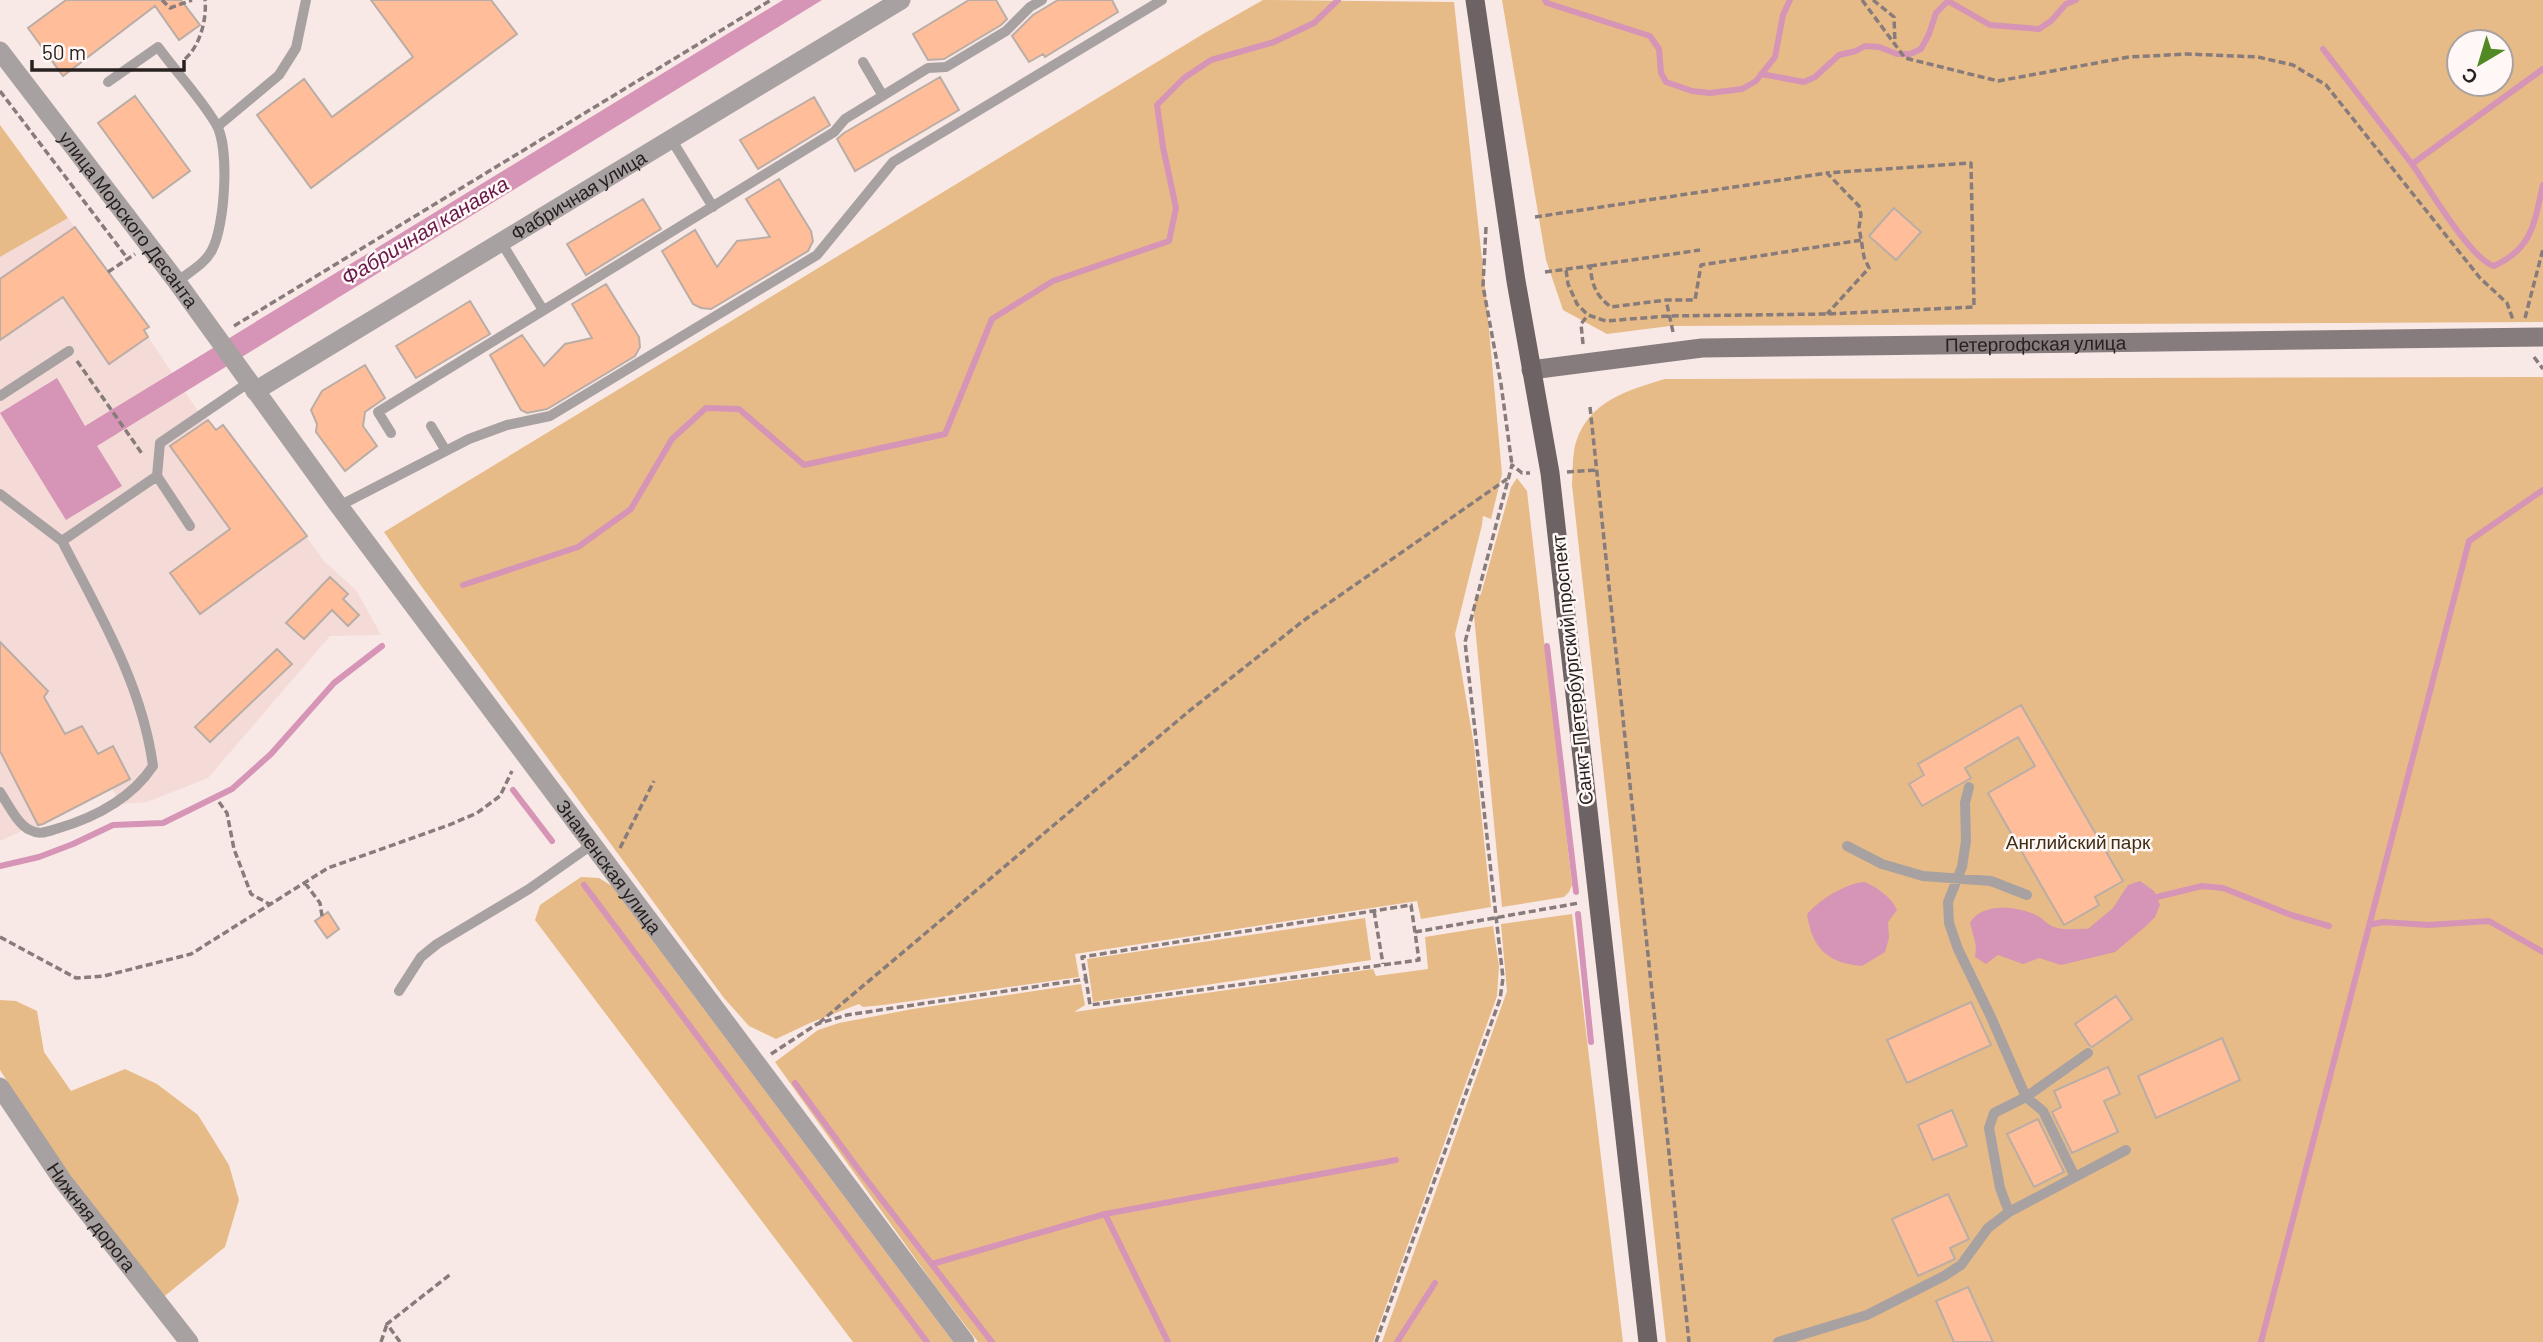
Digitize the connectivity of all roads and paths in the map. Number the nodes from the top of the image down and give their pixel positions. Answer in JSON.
{"nodes":[{"id":1,"x":162,"y":0,"type":"edge"},
{"id":2,"x":191,"y":0,"type":"edge"},
{"id":3,"x":205,"y":0,"type":"edge"},
{"id":4,"x":306,"y":0,"type":"edge"},
{"id":5,"x":771,"y":0,"type":"edge"},
{"id":6,"x":901,"y":0,"type":"edge"},
{"id":7,"x":1042,"y":0,"type":"edge"},
{"id":8,"x":1162,"y":0,"type":"edge"},
{"id":9,"x":1862,"y":0,"type":"edge"},
{"id":10,"x":1873,"y":0,"type":"edge"},
{"id":11,"x":1475,"y":1,"type":"edge"},
{"id":12,"x":1895,"y":46,"type":"junction"},
{"id":13,"x":0,"y":51,"type":"edge"},
{"id":14,"x":863,"y":62,"type":"dead end"},
{"id":15,"x":173,"y":68,"type":"junction"},
{"id":16,"x":108,"y":82,"type":"dead end"},
{"id":17,"x":0,"y":91,"type":"edge"},
{"id":18,"x":883,"y":96,"type":"junction"},
{"id":19,"x":218,"y":126,"type":"junction"},
{"id":20,"x":671,"y":139,"type":"junction"},
{"id":21,"x":1827,"y":173,"type":"junction"},
{"id":22,"x":713,"y":207,"type":"junction"},
{"id":23,"x":1535,"y":217,"type":"dead end"},
{"id":24,"x":1487,"y":219,"type":"dead end"},
{"id":25,"x":1862,"y":240,"type":"junction"},
{"id":26,"x":501,"y":242,"type":"junction"},
{"id":27,"x":2543,"y":249,"type":"edge"},
{"id":28,"x":1700,"y":250,"type":"dead end"},
{"id":29,"x":1590,"y":266,"type":"junction"},
{"id":30,"x":1566,"y":270,"type":"junction"},
{"id":31,"x":108,"y":272,"type":"dead end"},
{"id":32,"x":1545,"y":272,"type":"dead end"},
{"id":33,"x":177,"y":282,"type":"junction"},
{"id":34,"x":1666,"y":300,"type":"junction"},
{"id":35,"x":542,"y":310,"type":"junction"},
{"id":36,"x":1827,"y":314,"type":"junction"},
{"id":37,"x":1588,"y":315,"type":"junction"},
{"id":38,"x":1668,"y":316,"type":"junction"},
{"id":39,"x":211,"y":329,"type":"junction"},
{"id":40,"x":1672,"y":332,"type":"dead end"},
{"id":41,"x":2520,"y":337,"type":"junction"},
{"id":42,"x":2543,"y":337,"type":"edge"},
{"id":43,"x":1583,"y":344,"type":"dead end"},
{"id":44,"x":69,"y":351,"type":"joint"},
{"id":45,"x":1531,"y":370,"type":"junction"},
{"id":46,"x":248,"y":382,"type":"junction"},
{"id":47,"x":0,"y":396,"type":"edge"},
{"id":48,"x":1590,"y":407,"type":"dead end"},
{"id":49,"x":431,"y":426,"type":"dead end"},
{"id":50,"x":391,"y":433,"type":"dead end"},
{"id":51,"x":446,"y":451,"type":"junction"},
{"id":52,"x":143,"y":454,"type":"dead end"},
{"id":53,"x":1512,"y":464,"type":"junction"},
{"id":54,"x":1597,"y":470,"type":"junction"},
{"id":55,"x":1522,"y":473,"type":"dead end"},
{"id":56,"x":1560,"y":473,"type":"dead end"},
{"id":57,"x":157,"y":476,"type":"junction"},
{"id":58,"x":1507,"y":478,"type":"junction"},
{"id":59,"x":0,"y":494,"type":"edge"},
{"id":60,"x":340,"y":506,"type":"junction"},
{"id":61,"x":190,"y":526,"type":"dead end"},
{"id":62,"x":62,"y":541,"type":"junction"},
{"id":63,"x":520,"y":749,"type":"junction"},
{"id":64,"x":654,"y":781,"type":"dead end"},
{"id":65,"x":1969,"y":787,"type":"dead end"},
{"id":66,"x":0,"y":792,"type":"edge"},
{"id":67,"x":219,"y":802,"type":"dead end"},
{"id":68,"x":593,"y":844,"type":"junction"},
{"id":69,"x":1847,"y":846,"type":"dead end"},
{"id":70,"x":607,"y":863,"type":"junction"},
{"id":71,"x":1958,"y":877,"type":"junction"},
{"id":72,"x":305,"y":883,"type":"junction"},
{"id":73,"x":2027,"y":895,"type":"dead end"},
{"id":74,"x":1579,"y":903,"type":"dead end"},
{"id":75,"x":271,"y":905,"type":"junction"},
{"id":76,"x":1374,"y":911,"type":"junction"},
{"id":77,"x":322,"y":916,"type":"dead end"},
{"id":78,"x":1496,"y":917,"type":"junction"},
{"id":79,"x":1415,"y":932,"type":"junction"},
{"id":80,"x":0,"y":937,"type":"edge"},
{"id":81,"x":1383,"y":964,"type":"junction"},
{"id":82,"x":1086,"y":979,"type":"junction"},
{"id":83,"x":399,"y":991,"type":"dead end"},
{"id":84,"x":817,"y":1024,"type":"junction"},
{"id":85,"x":2088,"y":1054,"type":"dead end"},
{"id":86,"x":756,"y":1063,"type":"junction"},
{"id":87,"x":0,"y":1087,"type":"edge"},
{"id":88,"x":2026,"y":1097,"type":"junction"},
{"id":89,"x":2126,"y":1150,"type":"dead end"},
{"id":90,"x":2075,"y":1177,"type":"junction"},
{"id":91,"x":2009,"y":1212,"type":"junction"},
{"id":92,"x":452,"y":1273,"type":"dead end"},
{"id":93,"x":387,"y":1324,"type":"junction"},
{"id":94,"x":189,"y":1342,"type":"edge"},
{"id":95,"x":381,"y":1342,"type":"edge"},
{"id":96,"x":401,"y":1342,"type":"edge"},
{"id":97,"x":965,"y":1342,"type":"edge"},
{"id":98,"x":1376,"y":1342,"type":"edge"},
{"id":99,"x":1648,"y":1342,"type":"edge"},
{"id":100,"x":1689,"y":1342,"type":"edge"},
{"id":101,"x":1777,"y":1342,"type":"edge"}],
"edges":[{"from":1,"to":2,"type":"path"},
{"from":3,"to":15,"type":"path"},
{"from":4,"to":19,"type":"lane"},
{"from":5,"to":39,"type":"path"},
{"from":6,"to":20,"type":"street","name":"Фабричная улица"},
{"from":7,"to":18,"type":"lane"},
{"from":8,"to":51,"type":"lane"},
{"from":9,"to":12,"type":"path"},
{"from":10,"to":12,"type":"path"},
{"from":11,"to":45,"type":"main road","name":"Санкт-Петербургский проспект"},
{"from":12,"to":41,"type":"path"},
{"from":13,"to":33,"type":"street","name":"улица Морского Десанта"},
{"from":14,"to":18,"type":"lane"},
{"from":15,"to":16,"type":"lane"},
{"from":15,"to":19,"type":"lane"},
{"from":17,"to":31,"type":"path"},
{"from":18,"to":22,"type":"lane"},
{"from":19,"to":33,"type":"lane"},
{"from":20,"to":22,"type":"lane"},
{"from":20,"to":26,"type":"street","name":"Фабричная улица"},
{"from":21,"to":23,"type":"path"},
{"from":21,"to":25,"type":"path"},
{"from":21,"to":36,"type":"path"},
{"from":22,"to":35,"type":"lane"},
{"from":24,"to":53,"type":"path"},
{"from":25,"to":34,"type":"path"},
{"from":25,"to":36,"type":"path"},
{"from":26,"to":35,"type":"lane"},
{"from":26,"to":46,"type":"street","name":"Фабричная улица"},
{"from":27,"to":41,"type":"path"},
{"from":28,"to":29,"type":"path"},
{"from":29,"to":30,"type":"path"},
{"from":29,"to":34,"type":"path"},
{"from":30,"to":32,"type":"path"},
{"from":30,"to":37,"type":"path"},
{"from":33,"to":39,"type":"street","name":"улица Морского Десанта"},
{"from":34,"to":38,"type":"path"},
{"from":35,"to":50,"type":"lane"},
{"from":36,"to":38,"type":"path"},
{"from":37,"to":38,"type":"path"},
{"from":37,"to":43,"type":"path"},
{"from":38,"to":40,"type":"path"},
{"from":39,"to":46,"type":"street","name":"улица Морского Десанта"},
{"from":41,"to":42,"type":"main road","name":"Петергофская улица"},
{"from":41,"to":45,"type":"main road","name":"Петергофская улица"},
{"from":44,"to":47,"type":"lane"},
{"from":44,"to":52,"type":"path"},
{"from":45,"to":99,"type":"main road","name":"Санкт-Петербургский проспект"},
{"from":46,"to":57,"type":"lane"},
{"from":46,"to":60,"type":"street","name":"Знаменская улица"},
{"from":48,"to":54,"type":"path"},
{"from":49,"to":51,"type":"lane"},
{"from":51,"to":60,"type":"lane"},
{"from":53,"to":55,"type":"path"},
{"from":53,"to":58,"type":"path"},
{"from":54,"to":56,"type":"path"},
{"from":54,"to":100,"type":"path"},
{"from":57,"to":61,"type":"lane"},
{"from":57,"to":62,"type":"lane"},
{"from":58,"to":78,"type":"path"},
{"from":58,"to":84,"type":"path"},
{"from":59,"to":62,"type":"lane"},
{"from":60,"to":63,"type":"street","name":"Знаменская улица"},
{"from":62,"to":66,"type":"lane"},
{"from":63,"to":68,"type":"street","name":"Знаменская улица"},
{"from":63,"to":72,"type":"path"},
{"from":64,"to":70,"type":"path"},
{"from":65,"to":71,"type":"lane"},
{"from":67,"to":75,"type":"path"},
{"from":68,"to":70,"type":"street","name":"Знаменская улица"},
{"from":68,"to":83,"type":"lane"},
{"from":69,"to":71,"type":"lane"},
{"from":70,"to":86,"type":"street","name":"Знаменская улица"},
{"from":71,"to":73,"type":"lane"},
{"from":71,"to":88,"type":"lane"},
{"from":72,"to":75,"type":"path"},
{"from":72,"to":77,"type":"path"},
{"from":74,"to":78,"type":"path"},
{"from":75,"to":80,"type":"path"},
{"from":76,"to":79,"type":"path"},
{"from":76,"to":81,"type":"path"},
{"from":76,"to":82,"type":"path"},
{"from":78,"to":79,"type":"path"},
{"from":78,"to":98,"type":"path"},
{"from":79,"to":81,"type":"path"},
{"from":81,"to":82,"type":"path"},
{"from":82,"to":84,"type":"path"},
{"from":84,"to":86,"type":"path"},
{"from":85,"to":88,"type":"lane"},
{"from":86,"to":97,"type":"street","name":"Знаменская улица"},
{"from":87,"to":94,"type":"street","name":"Нижняя дорога"},
{"from":88,"to":90,"type":"lane"},
{"from":88,"to":91,"type":"lane"},
{"from":89,"to":90,"type":"lane"},
{"from":90,"to":91,"type":"lane"},
{"from":91,"to":101,"type":"lane"},
{"from":92,"to":93,"type":"path"},
{"from":93,"to":95,"type":"path"},
{"from":93,"to":96,"type":"path"}]}
